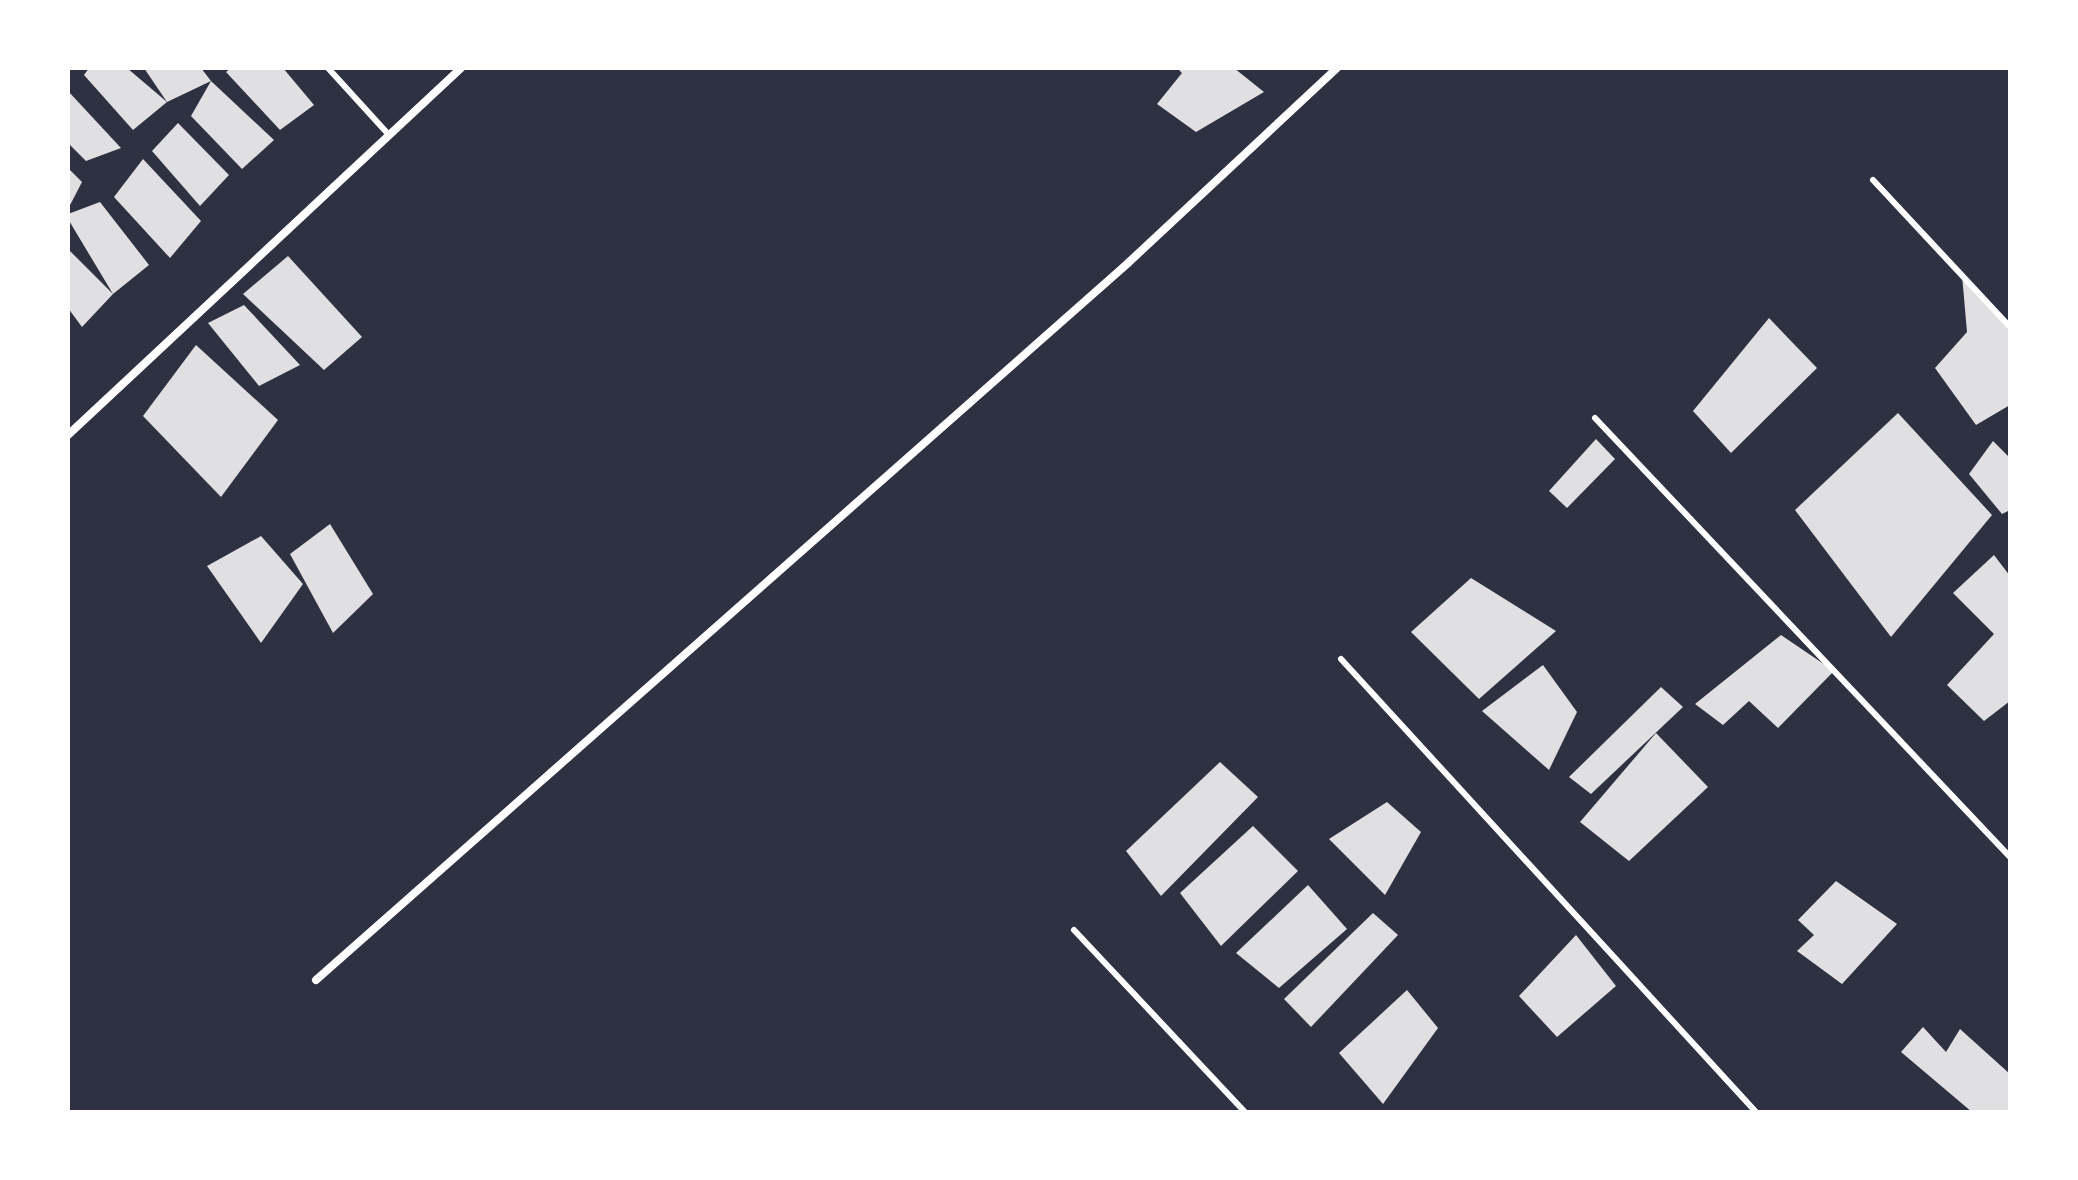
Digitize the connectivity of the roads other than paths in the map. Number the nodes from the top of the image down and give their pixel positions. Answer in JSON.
{"nodes":[{"id":1,"x":328,"y":68,"type":"edge"},
{"id":2,"x":461,"y":68,"type":"edge"},
{"id":3,"x":1337,"y":68,"type":"edge"},
{"id":4,"x":389,"y":135,"type":"junction"},
{"id":5,"x":1873,"y":180,"type":"dead end"},
{"id":6,"x":2010,"y":327,"type":"edge"},
{"id":7,"x":1595,"y":418,"type":"dead end"},
{"id":8,"x":68,"y":435,"type":"edge"},
{"id":9,"x":1341,"y":659,"type":"dead end"},
{"id":10,"x":2010,"y":857,"type":"edge"},
{"id":11,"x":1074,"y":930,"type":"dead end"},
{"id":12,"x":316,"y":980,"type":"dead end"},
{"id":13,"x":1245,"y":1112,"type":"edge"},
{"id":14,"x":1756,"y":1112,"type":"edge"}],
"edges":[{"from":1,"to":4,"type":"lane"},
{"from":2,"to":4,"type":"street"},
{"from":3,"to":12,"type":"street"},
{"from":4,"to":8,"type":"street"},
{"from":5,"to":6,"type":"lane"},
{"from":7,"to":10,"type":"lane"},
{"from":9,"to":14,"type":"lane"},
{"from":11,"to":13,"type":"lane"}]}
